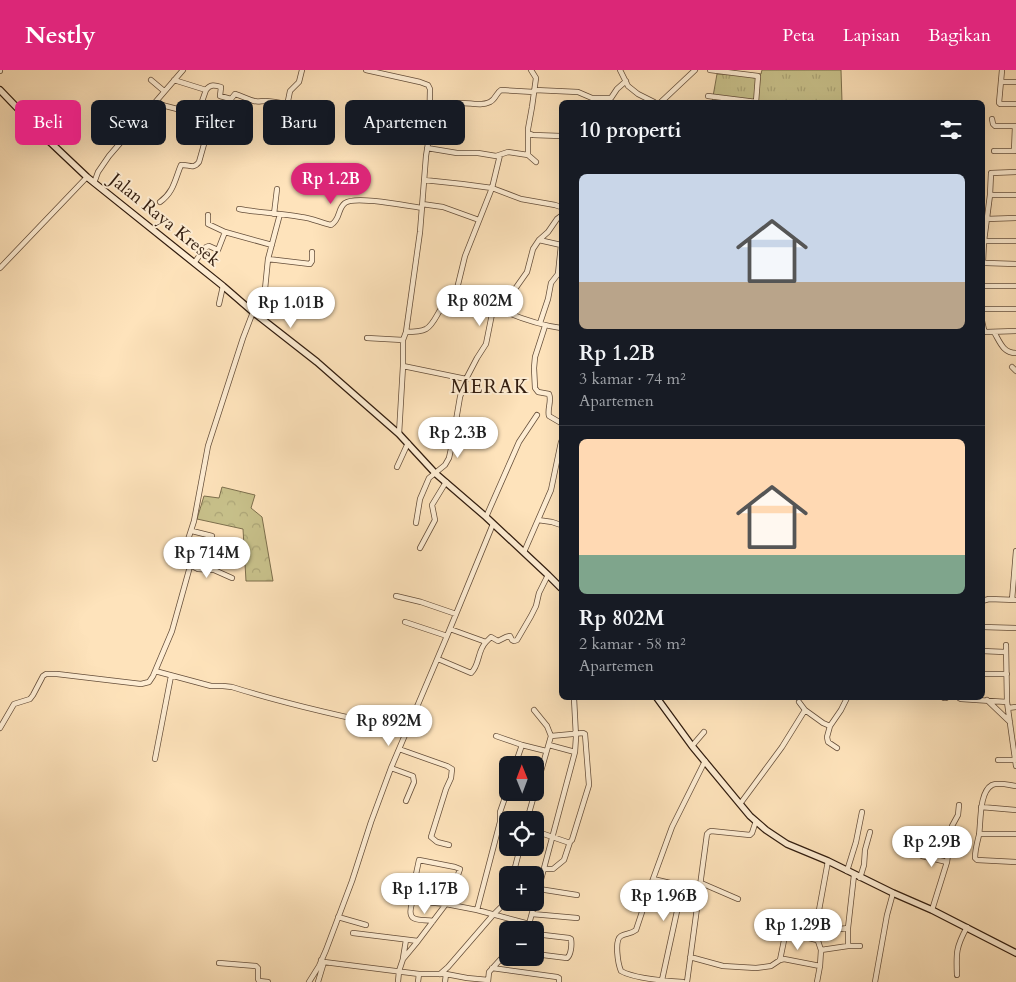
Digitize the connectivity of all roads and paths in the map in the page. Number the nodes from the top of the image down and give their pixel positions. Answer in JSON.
{"nodes":[{"id":1,"x":183,"y":70,"type":"edge"},
{"id":2,"x":302,"y":70,"type":"edge"},
{"id":3,"x":366,"y":70,"type":"edge"},
{"id":4,"x":531,"y":70,"type":"edge"},
{"id":5,"x":620,"y":70,"type":"edge"},
{"id":6,"x":710,"y":70,"type":"edge"},
{"id":7,"x":1002,"y":70,"type":"edge"},
{"id":8,"x":694,"y":71,"type":"edge"},
{"id":9,"x":151,"y":80,"type":"dead end"},
{"id":10,"x":174,"y":80,"type":"junction"},
{"id":11,"x":626,"y":81,"type":"junction"},
{"id":12,"x":1001,"y":82,"type":"junction"},
{"id":13,"x":1016,"y":82,"type":"edge"},
{"id":14,"x":0,"y":90,"type":"edge"},
{"id":15,"x":163,"y":90,"type":"junction"},
{"id":16,"x":206,"y":90,"type":"junction"},
{"id":17,"x":535,"y":91,"type":"junction"},
{"id":18,"x":708,"y":96,"type":"dead end"},
{"id":19,"x":156,"y":100,"type":"edge"},
{"id":20,"x":430,"y":100,"type":"edge"},
{"id":21,"x":612,"y":100,"type":"edge"},
{"id":22,"x":650,"y":100,"type":"edge"},
{"id":23,"x":663,"y":100,"type":"edge"},
{"id":24,"x":735,"y":100,"type":"edge"},
{"id":25,"x":756,"y":100,"type":"edge"},
{"id":26,"x":465,"y":102,"type":"edge"},
{"id":27,"x":1016,"y":104,"type":"edge"},
{"id":28,"x":992,"y":119,"type":"dead end"},
{"id":29,"x":1015,"y":126,"type":"edge"},
{"id":30,"x":528,"y":133,"type":"junction"},
{"id":31,"x":559,"y":136,"type":"edge"},
{"id":32,"x":118,"y":145,"type":"edge"},
{"id":33,"x":427,"y":145,"type":"edge"},
{"id":34,"x":427,"y":148,"type":"junction"},
{"id":35,"x":994,"y":151,"type":"dead end"},
{"id":36,"x":1015,"y":151,"type":"edge"},
{"id":37,"x":500,"y":155,"type":"junction"},
{"id":38,"x":528,"y":155,"type":"junction"},
{"id":39,"x":536,"y":162,"type":"dead end"},
{"id":40,"x":1016,"y":172,"type":"edge"},
{"id":41,"x":87,"y":177,"type":"junction"},
{"id":42,"x":424,"y":180,"type":"junction"},
{"id":43,"x":94,"y":183,"type":"junction"},
{"id":44,"x":492,"y":188,"type":"junction"},
{"id":45,"x":278,"y":189,"type":"dead end"},
{"id":46,"x":1016,"y":195,"type":"edge"},
{"id":47,"x":990,"y":196,"type":"junction"},
{"id":48,"x":160,"y":202,"type":"dead end"},
{"id":49,"x":422,"y":206,"type":"junction"},
{"id":50,"x":559,"y":206,"type":"edge"},
{"id":51,"x":239,"y":208,"type":"dead end"},
{"id":52,"x":274,"y":214,"type":"junction"},
{"id":53,"x":280,"y":214,"type":"junction"},
{"id":54,"x":208,"y":215,"type":"dead end"},
{"id":55,"x":559,"y":218,"type":"edge"},
{"id":56,"x":986,"y":218,"type":"junction"},
{"id":57,"x":1016,"y":218,"type":"edge"},
{"id":58,"x":479,"y":220,"type":"junction"},
{"id":59,"x":985,"y":230,"type":"edge"},
{"id":60,"x":225,"y":232,"type":"junction"},
{"id":61,"x":539,"y":240,"type":"junction"},
{"id":62,"x":985,"y":241,"type":"edge"},
{"id":63,"x":1016,"y":241,"type":"edge"},
{"id":64,"x":272,"y":245,"type":"junction"},
{"id":65,"x":559,"y":245,"type":"edge"},
{"id":66,"x":312,"y":252,"type":"dead end"},
{"id":67,"x":268,"y":259,"type":"junction"},
{"id":68,"x":194,"y":262,"type":"junction"},
{"id":69,"x":985,"y":263,"type":"edge"},
{"id":70,"x":559,"y":264,"type":"edge"},
{"id":71,"x":1016,"y":264,"type":"edge"},
{"id":72,"x":0,"y":268,"type":"edge"},
{"id":73,"x":223,"y":286,"type":"junction"},
{"id":74,"x":985,"y":286,"type":"edge"},
{"id":75,"x":1016,"y":286,"type":"edge"},
{"id":76,"x":454,"y":301,"type":"junction"},
{"id":77,"x":219,"y":304,"type":"dead end"},
{"id":78,"x":499,"y":309,"type":"junction"},
{"id":79,"x":985,"y":309,"type":"edge"},
{"id":80,"x":1016,"y":309,"type":"edge"},
{"id":81,"x":253,"y":312,"type":"junction"},
{"id":82,"x":492,"y":314,"type":"junction"},
{"id":83,"x":542,"y":324,"type":"junction"},
{"id":84,"x":559,"y":328,"type":"edge"},
{"id":85,"x":985,"y":331,"type":"edge"},
{"id":86,"x":1016,"y":331,"type":"edge"},
{"id":87,"x":406,"y":332,"type":"junction"},
{"id":88,"x":994,"y":332,"type":"junction"},
{"id":89,"x":367,"y":338,"type":"dead end"},
{"id":90,"x":403,"y":340,"type":"junction"},
{"id":91,"x":1016,"y":353,"type":"edge"},
{"id":92,"x":403,"y":366,"type":"junction"},
{"id":93,"x":1012,"y":367,"type":"dead end"},
{"id":94,"x":1016,"y":371,"type":"edge"},
{"id":95,"x":466,"y":379,"type":"junction"},
{"id":96,"x":536,"y":414,"type":"dead end"},
{"id":97,"x":559,"y":422,"type":"edge"},
{"id":98,"x":399,"y":434,"type":"junction"},
{"id":99,"x":408,"y":443,"type":"junction"},
{"id":100,"x":559,"y":452,"type":"edge"},
{"id":101,"x":397,"y":467,"type":"dead end"},
{"id":102,"x":435,"y":473,"type":"junction"},
{"id":103,"x":446,"y":482,"type":"junction"},
{"id":104,"x":486,"y":517,"type":"junction"},
{"id":105,"x":538,"y":520,"type":"junction"},
{"id":106,"x":416,"y":522,"type":"dead end"},
{"id":107,"x":493,"y":524,"type":"junction"},
{"id":108,"x":559,"y":524,"type":"edge"},
{"id":109,"x":192,"y":531,"type":"junction"},
{"id":110,"x":212,"y":536,"type":"dead end"},
{"id":111,"x":420,"y":548,"type":"dead end"},
{"id":112,"x":1016,"y":550,"type":"edge"},
{"id":113,"x":524,"y":552,"type":"junction"},
{"id":114,"x":190,"y":565,"type":"junction"},
{"id":115,"x":548,"y":575,"type":"junction"},
{"id":116,"x":232,"y":578,"type":"dead end"},
{"id":117,"x":559,"y":586,"type":"edge"},
{"id":118,"x":396,"y":596,"type":"dead end"},
{"id":119,"x":1014,"y":600,"type":"edge"},
{"id":120,"x":985,"y":601,"type":"edge"},
{"id":121,"x":456,"y":614,"type":"junction"},
{"id":122,"x":405,"y":622,"type":"dead end"},
{"id":123,"x":985,"y":627,"type":"edge"},
{"id":124,"x":1016,"y":628,"type":"edge"},
{"id":125,"x":450,"y":629,"type":"junction"},
{"id":126,"x":448,"y":636,"type":"junction"},
{"id":127,"x":486,"y":642,"type":"junction"},
{"id":128,"x":1006,"y":645,"type":"dead end"},
{"id":129,"x":985,"y":651,"type":"edge"},
{"id":130,"x":1005,"y":652,"type":"junction"},
{"id":131,"x":438,"y":658,"type":"junction"},
{"id":132,"x":155,"y":672,"type":"junction"},
{"id":133,"x":985,"y":674,"type":"edge"},
{"id":134,"x":1007,"y":674,"type":"junction"},
{"id":135,"x":171,"y":676,"type":"junction"},
{"id":136,"x":574,"y":700,"type":"edge"},
{"id":137,"x":658,"y":700,"type":"edge"},
{"id":138,"x":846,"y":700,"type":"edge"},
{"id":139,"x":985,"y":700,"type":"edge"},
{"id":140,"x":988,"y":700,"type":"junction"},
{"id":141,"x":799,"y":702,"type":"dead end"},
{"id":142,"x":1007,"y":702,"type":"junction"},
{"id":143,"x":1008,"y":708,"type":"junction"},
{"id":144,"x":1016,"y":708,"type":"edge"},
{"id":145,"x":534,"y":710,"type":"dead end"},
{"id":146,"x":805,"y":710,"type":"junction"},
{"id":147,"x":1010,"y":723,"type":"junction"},
{"id":148,"x":830,"y":726,"type":"junction"},
{"id":149,"x":0,"y":728,"type":"edge"},
{"id":150,"x":407,"y":730,"type":"junction"},
{"id":151,"x":704,"y":732,"type":"dead end"},
{"id":152,"x":576,"y":734,"type":"junction"},
{"id":153,"x":496,"y":736,"type":"dead end"},
{"id":154,"x":551,"y":736,"type":"junction"},
{"id":155,"x":522,"y":745,"type":"junction"},
{"id":156,"x":549,"y":745,"type":"junction"},
{"id":157,"x":692,"y":746,"type":"junction"},
{"id":158,"x":837,"y":748,"type":"dead end"},
{"id":159,"x":399,"y":749,"type":"junction"},
{"id":160,"x":546,"y":752,"type":"junction"},
{"id":161,"x":576,"y":752,"type":"junction"},
{"id":162,"x":518,"y":756,"type":"edge"},
{"id":163,"x":155,"y":759,"type":"dead end"},
{"id":164,"x":544,"y":759,"type":"edge"},
{"id":165,"x":998,"y":760,"type":"dead end"},
{"id":166,"x":1015,"y":760,"type":"edge"},
{"id":167,"x":705,"y":761,"type":"junction"},
{"id":168,"x":1016,"y":766,"type":"edge"},
{"id":169,"x":391,"y":768,"type":"junction"},
{"id":170,"x":1016,"y":786,"type":"edge"},
{"id":171,"x":406,"y":801,"type":"dead end"},
{"id":172,"x":740,"y":804,"type":"junction"},
{"id":173,"x":960,"y":805,"type":"dead end"},
{"id":174,"x":981,"y":807,"type":"junction"},
{"id":175,"x":1016,"y":810,"type":"edge"},
{"id":176,"x":862,"y":812,"type":"dead end"},
{"id":177,"x":756,"y":821,"type":"junction"},
{"id":178,"x":499,"y":826,"type":"edge"},
{"id":179,"x":870,"y":832,"type":"dead end"},
{"id":180,"x":544,"y":834,"type":"edge"},
{"id":181,"x":979,"y":834,"type":"junction"},
{"id":182,"x":1016,"y":834,"type":"edge"},
{"id":183,"x":553,"y":837,"type":"junction"},
{"id":184,"x":570,"y":842,"type":"junction"},
{"id":185,"x":449,"y":845,"type":"dead end"},
{"id":186,"x":922,"y":856,"type":"dead end"},
{"id":187,"x":828,"y":862,"type":"junction"},
{"id":188,"x":947,"y":862,"type":"junction"},
{"id":189,"x":1016,"y":862,"type":"edge"},
{"id":190,"x":544,"y":869,"type":"joint"},
{"id":191,"x":847,"y":871,"type":"junction"},
{"id":192,"x":857,"y":876,"type":"junction"},
{"id":193,"x":653,"y":878,"type":"junction"},
{"id":194,"x":416,"y":879,"type":"junction"},
{"id":195,"x":701,"y":883,"type":"junction"},
{"id":196,"x":454,"y":885,"type":"junction"},
{"id":197,"x":544,"y":890,"type":"edge"},
{"id":198,"x":700,"y":890,"type":"junction"},
{"id":199,"x":415,"y":891,"type":"dead end"},
{"id":200,"x":893,"y":893,"type":"junction"},
{"id":201,"x":577,"y":895,"type":"dead end"},
{"id":202,"x":738,"y":899,"type":"dead end"},
{"id":203,"x":698,"y":903,"type":"junction"},
{"id":204,"x":446,"y":904,"type":"junction"},
{"id":205,"x":499,"y":909,"type":"edge"},
{"id":206,"x":477,"y":910,"type":"junction"},
{"id":207,"x":932,"y":910,"type":"junction"},
{"id":208,"x":504,"y":911,"type":"edge"},
{"id":209,"x":533,"y":911,"type":"edge"},
{"id":210,"x":532,"y":914,"type":"junction"},
{"id":211,"x":493,"y":915,"type":"junction"},
{"id":212,"x":789,"y":916,"type":"dead end"},
{"id":213,"x":338,"y":917,"type":"junction"},
{"id":214,"x":503,"y":918,"type":"junction"},
{"id":215,"x":577,"y":918,"type":"dead end"},
{"id":216,"x":433,"y":921,"type":"junction"},
{"id":217,"x":516,"y":921,"type":"edge"},
{"id":218,"x":530,"y":921,"type":"edge"},
{"id":219,"x":366,"y":925,"type":"dead end"},
{"id":220,"x":967,"y":927,"type":"junction"},
{"id":221,"x":848,"y":928,"type":"junction"},
{"id":222,"x":815,"y":932,"type":"junction"},
{"id":223,"x":353,"y":933,"type":"dead end"},
{"id":224,"x":785,"y":934,"type":"junction"},
{"id":225,"x":544,"y":935,"type":"edge"},
{"id":226,"x":406,"y":940,"type":"junction"},
{"id":227,"x":817,"y":940,"type":"junction"},
{"id":228,"x":418,"y":941,"type":"junction"},
{"id":229,"x":848,"y":946,"type":"junction"},
{"id":230,"x":860,"y":946,"type":"dead end"},
{"id":231,"x":821,"y":950,"type":"junction"},
{"id":232,"x":1016,"y":953,"type":"edge"},
{"id":233,"x":544,"y":955,"type":"edge"},
{"id":234,"x":690,"y":957,"type":"junction"},
{"id":235,"x":403,"y":958,"type":"junction"},
{"id":236,"x":780,"y":960,"type":"junction"},
{"id":237,"x":323,"y":961,"type":"junction"},
{"id":238,"x":499,"y":961,"type":"edge"},
{"id":239,"x":219,"y":963,"type":"dead end"},
{"id":240,"x":820,"y":966,"type":"junction"},
{"id":241,"x":492,"y":968,"type":"junction"},
{"id":242,"x":399,"y":971,"type":"junction"},
{"id":243,"x":419,"y":974,"type":"junction"},
{"id":244,"x":440,"y":974,"type":"junction"},
{"id":245,"x":446,"y":974,"type":"junction"},
{"id":246,"x":957,"y":975,"type":"dead end"},
{"id":247,"x":466,"y":980,"type":"edge"},
{"id":248,"x":662,"y":980,"type":"junction"},
{"id":249,"x":488,"y":981,"type":"edge"},
{"id":250,"x":268,"y":982,"type":"edge"},
{"id":251,"x":309,"y":982,"type":"edge"},
{"id":252,"x":318,"y":982,"type":"edge"},
{"id":253,"x":398,"y":982,"type":"edge"},
{"id":254,"x":418,"y":982,"type":"edge"},
{"id":255,"x":445,"y":982,"type":"edge"},
{"id":256,"x":559,"y":982,"type":"edge"},
{"id":257,"x":682,"y":982,"type":"edge"},
{"id":258,"x":687,"y":982,"type":"edge"},
{"id":259,"x":817,"y":982,"type":"edge"},
{"id":260,"x":875,"y":982,"type":"edge"}],
"edges":[{"from":1,"to":10,"type":"street"},
{"from":2,"to":16,"type":"street"},
{"from":3,"to":20,"type":"street"},
{"from":4,"to":17,"type":"street"},
{"from":5,"to":11,"type":"street"},
{"from":6,"to":25,"type":"street"},
{"from":7,"to":12,"type":"street"},
{"from":8,"to":23,"type":"street"},
{"from":9,"to":15,"type":"street"},
{"from":10,"to":15,"type":"street"},
{"from":10,"to":16,"type":"street"},
{"from":11,"to":21,"type":"street"},
{"from":11,"to":22,"type":"street"},
{"from":12,"to":13,"type":"street"},
{"from":12,"to":27,"type":"street"},
{"from":14,"to":41,"type":"main road","name":"Jalan Raya Kresek"},
{"from":15,"to":19,"type":"street"},
{"from":16,"to":48,"type":"street"},
{"from":17,"to":21,"type":"street"},
{"from":17,"to":26,"type":"street"},
{"from":17,"to":30,"type":"street"},
{"from":18,"to":24,"type":"street"},
{"from":28,"to":29,"type":"street"},
{"from":29,"to":36,"type":"street"},
{"from":30,"to":31,"type":"street"},
{"from":30,"to":38,"type":"street"},
{"from":32,"to":43,"type":"street"},
{"from":33,"to":34,"type":"street"},
{"from":34,"to":37,"type":"street"},
{"from":34,"to":42,"type":"street"},
{"from":35,"to":36,"type":"street"},
{"from":37,"to":38,"type":"street"},
{"from":37,"to":44,"type":"street"},
{"from":38,"to":39,"type":"street"},
{"from":40,"to":47,"type":"street"},
{"from":41,"to":43,"type":"main road","name":"Jalan Raya Kresek"},
{"from":41,"to":72,"type":"street"},
{"from":42,"to":44,"type":"street"},
{"from":42,"to":49,"type":"street"},
{"from":43,"to":68,"type":"main road","name":"Jalan Raya Kresek"},
{"from":44,"to":50,"type":"street"},
{"from":44,"to":58,"type":"street"},
{"from":45,"to":52,"type":"street"},
{"from":46,"to":47,"type":"street"},
{"from":47,"to":56,"type":"street"},
{"from":49,"to":53,"type":"street"},
{"from":49,"to":58,"type":"street"},
{"from":49,"to":87,"type":"street"},
{"from":51,"to":52,"type":"street"},
{"from":52,"to":53,"type":"street"},
{"from":53,"to":64,"type":"street"},
{"from":54,"to":60,"type":"street"},
{"from":55,"to":61,"type":"street"},
{"from":56,"to":57,"type":"street"},
{"from":56,"to":59,"type":"street"},
{"from":58,"to":76,"type":"street"},
{"from":60,"to":64,"type":"street"},
{"from":60,"to":68,"type":"street"},
{"from":61,"to":65,"type":"street"},
{"from":61,"to":78,"type":"street"},
{"from":62,"to":63,"type":"street"},
{"from":64,"to":67,"type":"street"},
{"from":66,"to":67,"type":"street"},
{"from":67,"to":81,"type":"street"},
{"from":68,"to":73,"type":"main road","name":"Jalan Raya Kresek"},
{"from":69,"to":71,"type":"street"},
{"from":70,"to":83,"type":"street"},
{"from":73,"to":77,"type":"street"},
{"from":73,"to":81,"type":"main road","name":"Jalan Raya Kresek"},
{"from":74,"to":75,"type":"street"},
{"from":76,"to":82,"type":"street"},
{"from":76,"to":87,"type":"street"},
{"from":78,"to":82,"type":"street"},
{"from":78,"to":83,"type":"street"},
{"from":79,"to":80,"type":"street"},
{"from":81,"to":98,"type":"main road","name":"Jalan Raya Kresek"},
{"from":81,"to":109,"type":"street"},
{"from":82,"to":95,"type":"street"},
{"from":83,"to":84,"type":"street"},
{"from":83,"to":97,"type":"street"},
{"from":85,"to":88,"type":"street"},
{"from":86,"to":88,"type":"street"},
{"from":87,"to":90,"type":"street"},
{"from":88,"to":91,"type":"street"},
{"from":89,"to":90,"type":"street"},
{"from":90,"to":92,"type":"street"},
{"from":92,"to":95,"type":"street"},
{"from":92,"to":98,"type":"street"},
{"from":93,"to":94,"type":"street"},
{"from":95,"to":102,"type":"street"},
{"from":96,"to":104,"type":"street"},
{"from":98,"to":99,"type":"main road","name":"Jalan Raya Kresek"},
{"from":99,"to":101,"type":"street"},
{"from":99,"to":102,"type":"main road","name":"Jalan Raya Kresek"},
{"from":100,"to":105,"type":"street"},
{"from":102,"to":103,"type":"main road","name":"Jalan Raya Kresek"},
{"from":102,"to":106,"type":"street"},
{"from":103,"to":104,"type":"main road","name":"Jalan Raya Kresek"},
{"from":103,"to":111,"type":"street"},
{"from":104,"to":107,"type":"main road","name":"Jalan Raya Kresek"},
{"from":105,"to":108,"type":"street"},
{"from":105,"to":113,"type":"street"},
{"from":107,"to":113,"type":"main road","name":"Jalan Raya Kresek"},
{"from":107,"to":121,"type":"street"},
{"from":109,"to":110,"type":"street"},
{"from":109,"to":114,"type":"street"},
{"from":112,"to":119,"type":"street"},
{"from":113,"to":115,"type":"main road","name":"Jalan Raya Kresek"},
{"from":114,"to":116,"type":"street"},
{"from":114,"to":132,"type":"street"},
{"from":115,"to":117,"type":"main road","name":"Jalan Raya Kresek"},
{"from":115,"to":127,"type":"street"},
{"from":118,"to":121,"type":"street"},
{"from":119,"to":120,"type":"street"},
{"from":121,"to":125,"type":"street"},
{"from":122,"to":126,"type":"street"},
{"from":123,"to":124,"type":"street"},
{"from":125,"to":126,"type":"street"},
{"from":125,"to":127,"type":"street"},
{"from":126,"to":131,"type":"street"},
{"from":127,"to":131,"type":"street"},
{"from":128,"to":130,"type":"street"},
{"from":129,"to":130,"type":"street"},
{"from":130,"to":134,"type":"street"},
{"from":131,"to":150,"type":"street"},
{"from":132,"to":135,"type":"street"},
{"from":132,"to":149,"type":"street"},
{"from":133,"to":134,"type":"street"},
{"from":134,"to":142,"type":"street"},
{"from":135,"to":150,"type":"street"},
{"from":135,"to":163,"type":"street"},
{"from":136,"to":152,"type":"street"},
{"from":137,"to":157,"type":"main road"},
{"from":138,"to":148,"type":"street"},
{"from":139,"to":140,"type":"street"},
{"from":140,"to":142,"type":"street"},
{"from":140,"to":147,"type":"street"},
{"from":141,"to":146,"type":"street"},
{"from":142,"to":143,"type":"street"},
{"from":143,"to":144,"type":"street"},
{"from":143,"to":147,"type":"street"},
{"from":145,"to":154,"type":"street"},
{"from":146,"to":148,"type":"street"},
{"from":146,"to":172,"type":"street"},
{"from":147,"to":166,"type":"street"},
{"from":148,"to":158,"type":"street"},
{"from":150,"to":159,"type":"street"},
{"from":151,"to":157,"type":"street"},
{"from":152,"to":154,"type":"street"},
{"from":152,"to":161,"type":"street"},
{"from":152,"to":184,"type":"street"},
{"from":153,"to":155,"type":"street"},
{"from":154,"to":156,"type":"street"},
{"from":155,"to":160,"type":"street"},
{"from":155,"to":162,"type":"street"},
{"from":156,"to":160,"type":"street"},
{"from":156,"to":161,"type":"street"},
{"from":157,"to":167,"type":"main road"},
{"from":159,"to":169,"type":"street"},
{"from":159,"to":185,"type":"street"},
{"from":160,"to":164,"type":"street"},
{"from":161,"to":183,"type":"street"},
{"from":165,"to":166,"type":"street"},
{"from":166,"to":168,"type":"street"},
{"from":167,"to":172,"type":"main road"},
{"from":167,"to":193,"type":"street"},
{"from":169,"to":171,"type":"street"},
{"from":169,"to":213,"type":"street"},
{"from":170,"to":174,"type":"street"},
{"from":172,"to":177,"type":"main road"},
{"from":173,"to":188,"type":"street"},
{"from":174,"to":175,"type":"street"},
{"from":174,"to":181,"type":"street"},
{"from":176,"to":191,"type":"street"},
{"from":177,"to":187,"type":"main road"},
{"from":177,"to":195,"type":"street"},
{"from":178,"to":206,"type":"street"},
{"from":179,"to":192,"type":"street"},
{"from":180,"to":183,"type":"street"},
{"from":181,"to":182,"type":"street"},
{"from":181,"to":189,"type":"street"},
{"from":183,"to":184,"type":"street"},
{"from":183,"to":190,"type":"street"},
{"from":184,"to":190,"type":"street"},
{"from":186,"to":188,"type":"street"},
{"from":187,"to":191,"type":"main road"},
{"from":187,"to":222,"type":"street"},
{"from":188,"to":207,"type":"street"},
{"from":191,"to":192,"type":"main road"},
{"from":192,"to":200,"type":"main road"},
{"from":192,"to":221,"type":"street"},
{"from":193,"to":198,"type":"street"},
{"from":193,"to":248,"type":"street"},
{"from":194,"to":196,"type":"street"},
{"from":194,"to":196,"type":"street"},
{"from":194,"to":199,"type":"street"},
{"from":195,"to":198,"type":"street"},
{"from":195,"to":202,"type":"street"},
{"from":196,"to":204,"type":"street"},
{"from":197,"to":201,"type":"street"},
{"from":198,"to":203,"type":"street"},
{"from":200,"to":207,"type":"main road"},
{"from":200,"to":260,"type":"street"},
{"from":203,"to":234,"type":"street"},
{"from":203,"to":248,"type":"street"},
{"from":204,"to":206,"type":"street"},
{"from":204,"to":216,"type":"street"},
{"from":204,"to":216,"type":"street"},
{"from":205,"to":211,"type":"street"},
{"from":206,"to":211,"type":"street"},
{"from":207,"to":220,"type":"main road"},
{"from":208,"to":214,"type":"street"},
{"from":209,"to":210,"type":"street"},
{"from":210,"to":215,"type":"street"},
{"from":210,"to":218,"type":"street"},
{"from":211,"to":214,"type":"street"},
{"from":211,"to":244,"type":"street"},
{"from":212,"to":224,"type":"street"},
{"from":213,"to":219,"type":"street"},
{"from":213,"to":237,"type":"street"},
{"from":214,"to":217,"type":"street"},
{"from":216,"to":228,"type":"street"},
{"from":220,"to":232,"type":"main road"},
{"from":220,"to":246,"type":"street"},
{"from":221,"to":222,"type":"street"},
{"from":221,"to":229,"type":"street"},
{"from":222,"to":227,"type":"street"},
{"from":223,"to":226,"type":"street"},
{"from":224,"to":227,"type":"street"},
{"from":224,"to":236,"type":"street"},
{"from":225,"to":233,"type":"street"},
{"from":226,"to":228,"type":"street"},
{"from":226,"to":235,"type":"street"},
{"from":227,"to":231,"type":"street"},
{"from":228,"to":235,"type":"street"},
{"from":229,"to":230,"type":"street"},
{"from":229,"to":231,"type":"street"},
{"from":231,"to":240,"type":"street"},
{"from":234,"to":236,"type":"street"},
{"from":234,"to":258,"type":"street"},
{"from":235,"to":242,"type":"street"},
{"from":236,"to":240,"type":"street"},
{"from":237,"to":242,"type":"street"},
{"from":237,"to":251,"type":"street"},
{"from":237,"to":252,"type":"street"},
{"from":238,"to":241,"type":"street"},
{"from":239,"to":250,"type":"street"},
{"from":240,"to":259,"type":"street"},
{"from":241,"to":249,"type":"street"},
{"from":241,"to":256,"type":"street"},
{"from":242,"to":243,"type":"street"},
{"from":242,"to":253,"type":"street"},
{"from":243,"to":244,"type":"street"},
{"from":243,"to":254,"type":"street"},
{"from":244,"to":245,"type":"street"},
{"from":245,"to":247,"type":"street"},
{"from":245,"to":255,"type":"street"},
{"from":247,"to":249,"type":"street"},
{"from":248,"to":257,"type":"street"}]}
